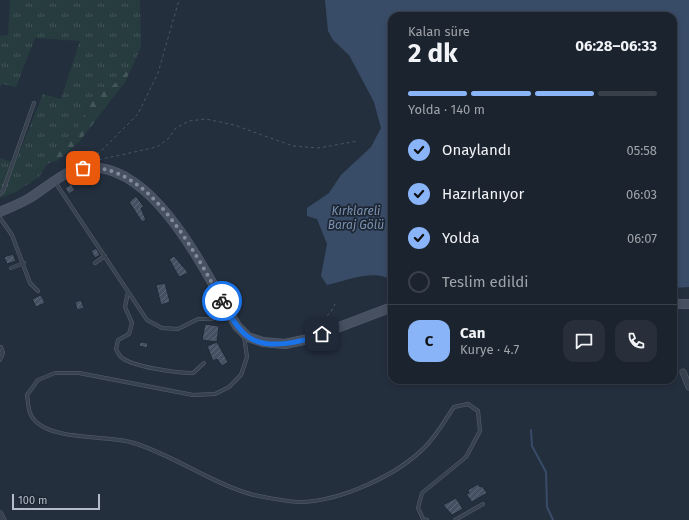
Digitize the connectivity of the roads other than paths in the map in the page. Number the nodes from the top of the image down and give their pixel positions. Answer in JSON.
{"nodes":[{"id":1,"x":34,"y":103,"type":"dead end"},
{"id":2,"x":55,"y":182,"type":"junction"},
{"id":3,"x":0,"y":194,"type":"edge"},
{"id":4,"x":0,"y":212,"type":"edge"},
{"id":5,"x":0,"y":218,"type":"edge"},
{"id":6,"x":105,"y":256,"type":"junction"},
{"id":7,"x":24,"y":263,"type":"junction"},
{"id":8,"x":95,"y":263,"type":"dead end"},
{"id":9,"x":11,"y":268,"type":"dead end"},
{"id":10,"x":38,"y":290,"type":"dead end"},
{"id":11,"x":128,"y":292,"type":"junction"},
{"id":12,"x":677,"y":304,"type":"edge"},
{"id":13,"x":689,"y":304,"type":"edge"},
{"id":14,"x":388,"y":309,"type":"edge"},
{"id":15,"x":212,"y":319,"type":"dead end"},
{"id":16,"x":243,"y":332,"type":"junction"},
{"id":17,"x":1,"y":347,"type":"dead end"},
{"id":18,"x":0,"y":360,"type":"edge"},
{"id":19,"x":204,"y":363,"type":"dead end"},
{"id":20,"x":683,"y":372,"type":"dead end"},
{"id":21,"x":689,"y":387,"type":"edge"},
{"id":22,"x":483,"y":504,"type":"dead end"},
{"id":23,"x":0,"y":514,"type":"edge"},
{"id":24,"x":3,"y":520,"type":"edge"},
{"id":25,"x":427,"y":520,"type":"edge"},
{"id":26,"x":455,"y":520,"type":"edge"}],
"edges":[{"from":1,"to":3,"type":"lane"},
{"from":2,"to":4,"type":"street"},
{"from":2,"to":6,"type":"lane"},
{"from":2,"to":16,"type":"street"},
{"from":5,"to":7,"type":"lane"},
{"from":6,"to":8,"type":"lane"},
{"from":6,"to":11,"type":"lane"},
{"from":7,"to":9,"type":"lane"},
{"from":7,"to":10,"type":"lane"},
{"from":11,"to":15,"type":"lane"},
{"from":11,"to":19,"type":"lane"},
{"from":12,"to":13,"type":"street"},
{"from":14,"to":16,"type":"street"},
{"from":16,"to":25,"type":"lane"},
{"from":17,"to":18,"type":"lane"},
{"from":20,"to":21,"type":"street"},
{"from":22,"to":26,"type":"lane"},
{"from":23,"to":24,"type":"street"}]}
